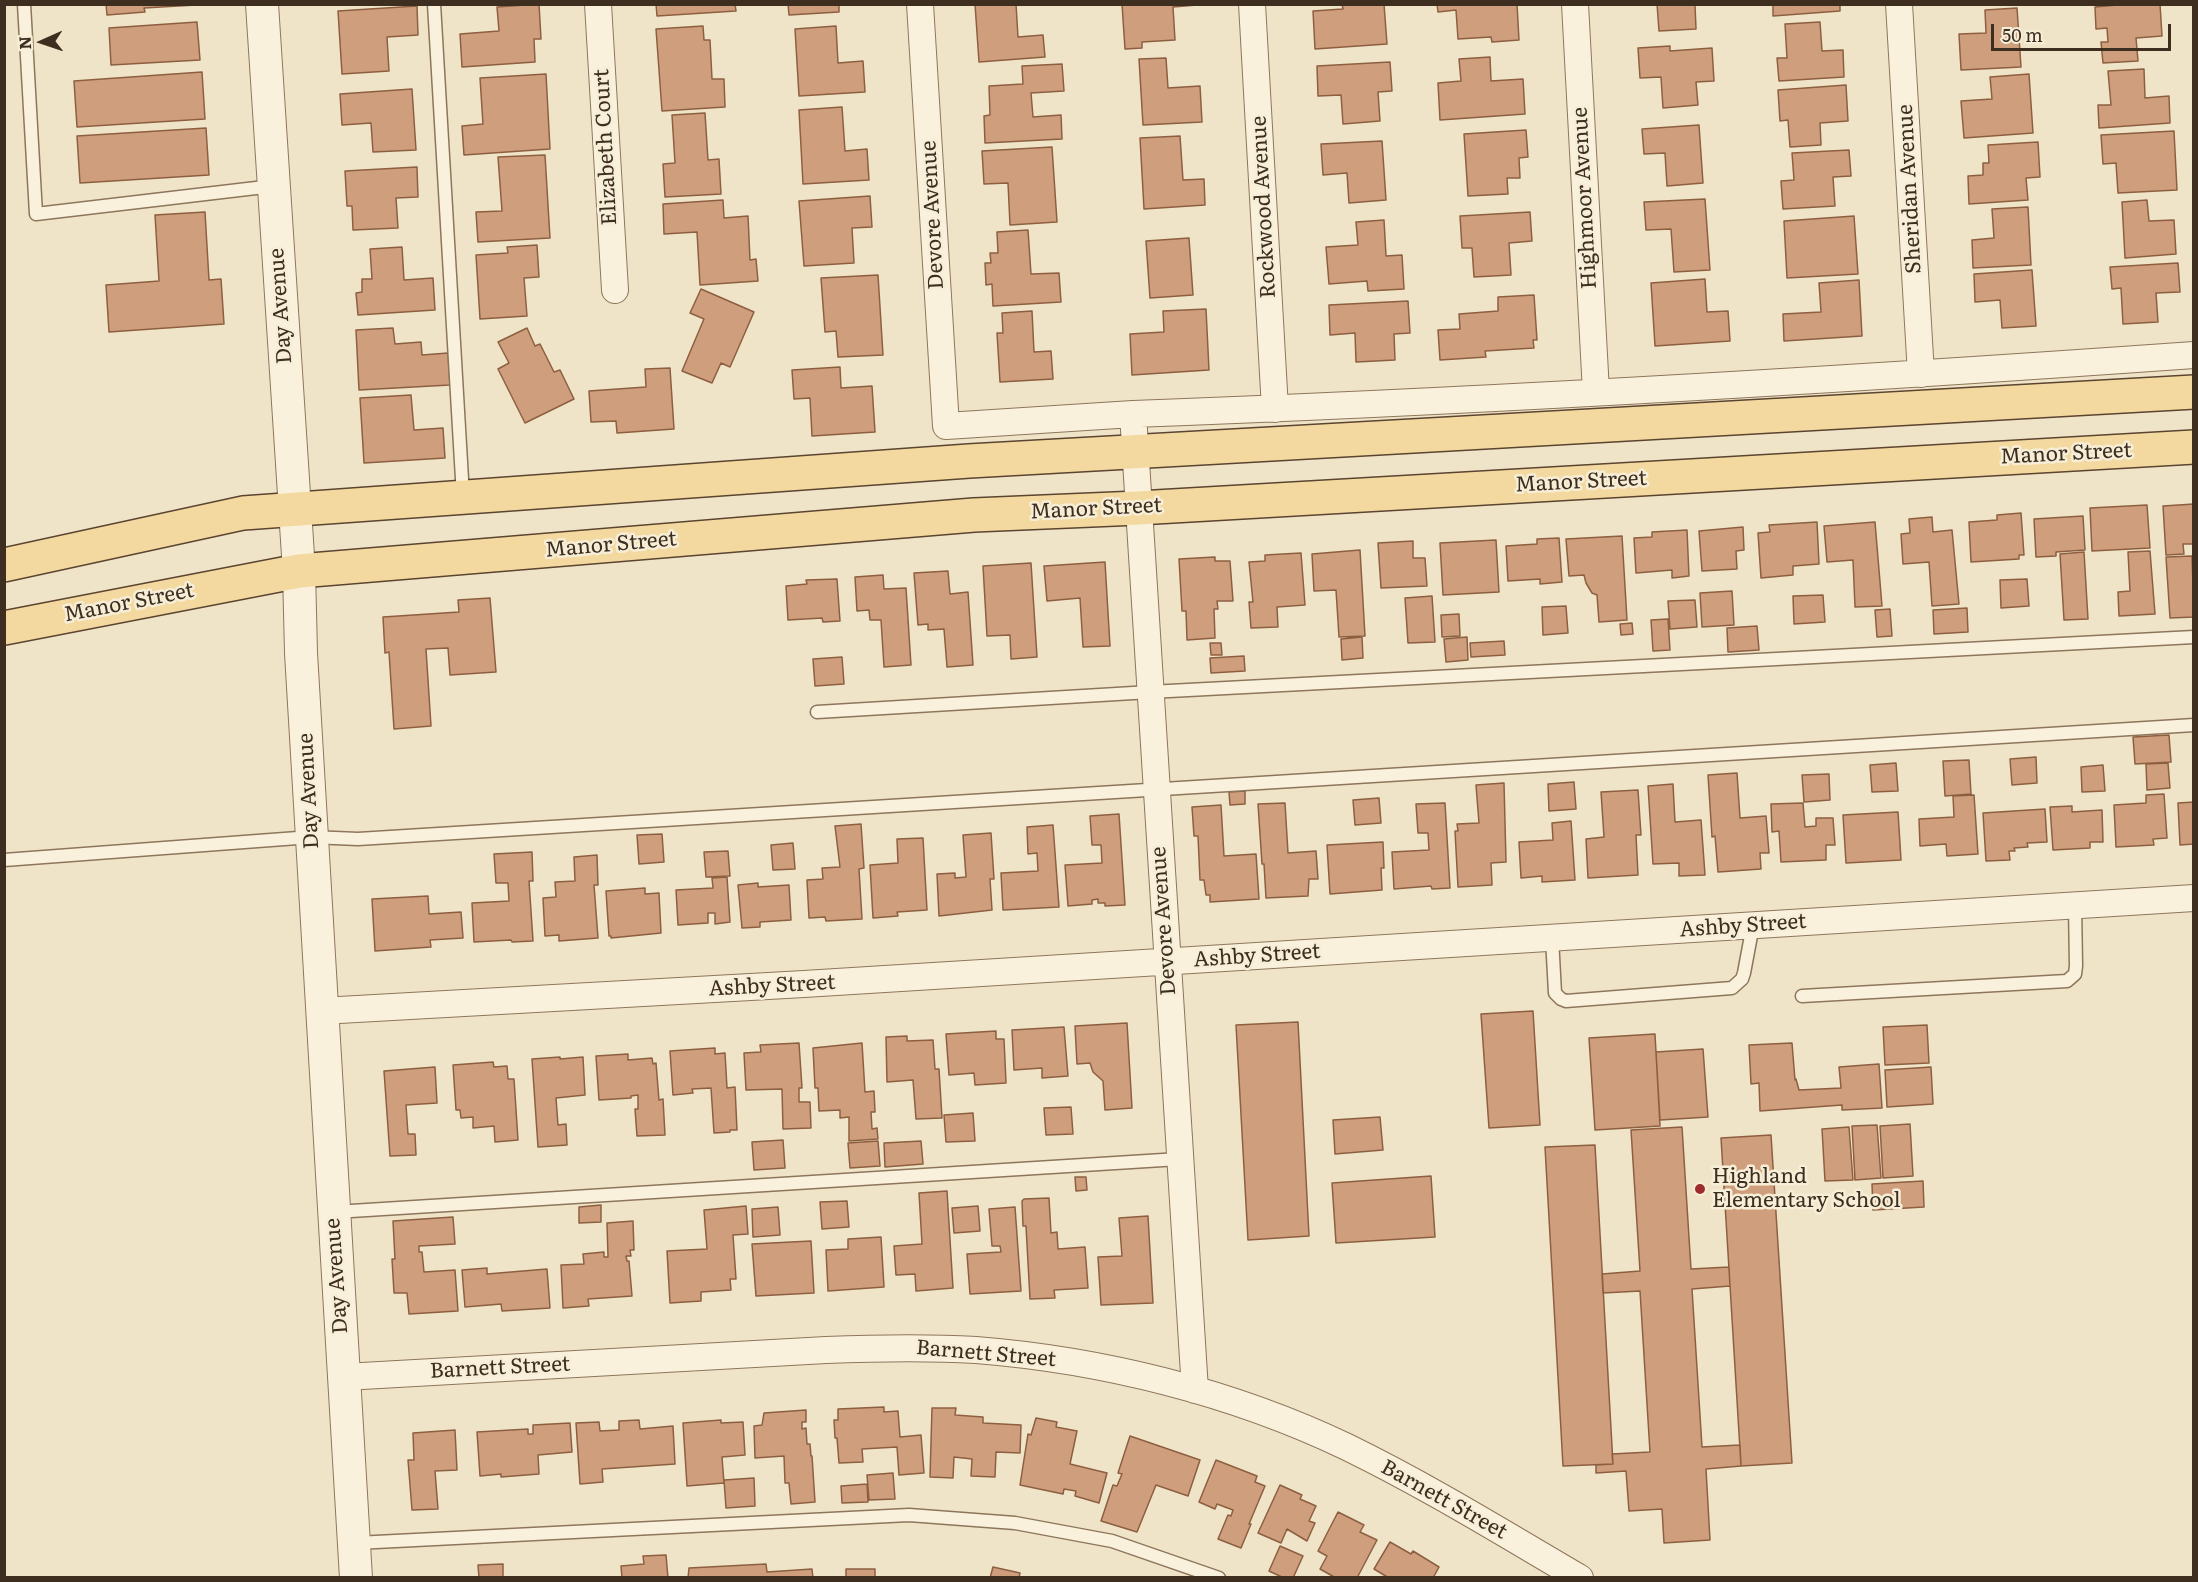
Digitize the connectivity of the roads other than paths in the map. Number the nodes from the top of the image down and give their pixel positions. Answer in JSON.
{"nodes":[{"id":1,"x":24,"y":4,"type":"edge"},
{"id":2,"x":262,"y":4,"type":"edge"},
{"id":3,"x":434,"y":4,"type":"edge"},
{"id":4,"x":598,"y":4,"type":"edge"},
{"id":5,"x":920,"y":4,"type":"edge"},
{"id":6,"x":1252,"y":4,"type":"edge"},
{"id":7,"x":1575,"y":4,"type":"edge"},
{"id":8,"x":1899,"y":4,"type":"edge"},
{"id":9,"x":273,"y":186,"type":"junction"},
{"id":10,"x":615,"y":290,"type":"dead end"},
{"id":11,"x":2193,"y":355,"type":"edge"},
{"id":12,"x":1921,"y":374,"type":"junction"},
{"id":13,"x":1596,"y":392,"type":"junction"},
{"id":14,"x":2193,"y":392,"type":"edge"},
{"id":15,"x":1275,"y":409,"type":"junction"},
{"id":16,"x":1133,"y":414,"type":"junction"},
{"id":17,"x":2193,"y":447,"type":"edge"},
{"id":18,"x":1135,"y":452,"type":"junction"},
{"id":19,"x":464,"y":497,"type":"junction"},
{"id":20,"x":1138,"y":508,"type":"junction"},
{"id":21,"x":295,"y":510,"type":"junction"},
{"id":22,"x":4,"y":566,"type":"edge"},
{"id":23,"x":298,"y":571,"type":"junction"},
{"id":24,"x":4,"y":628,"type":"edge"},
{"id":25,"x":2193,"y":637,"type":"edge"},
{"id":26,"x":1150,"y":692,"type":"junction"},
{"id":27,"x":817,"y":712,"type":"dead end"},
{"id":28,"x":2193,"y":726,"type":"edge"},
{"id":29,"x":1156,"y":789,"type":"junction"},
{"id":30,"x":311,"y":837,"type":"junction"},
{"id":31,"x":4,"y":860,"type":"edge"},
{"id":32,"x":2193,"y":898,"type":"edge"},
{"id":33,"x":2075,"y":905,"type":"junction"},
{"id":34,"x":1753,"y":925,"type":"junction"},
{"id":35,"x":1552,"y":938,"type":"junction"},
{"id":36,"x":1166,"y":962,"type":"junction"},
{"id":37,"x":1802,"y":996,"type":"dead end"},
{"id":38,"x":321,"y":1011,"type":"junction"},
{"id":39,"x":1179,"y":1159,"type":"junction"},
{"id":40,"x":333,"y":1212,"type":"junction"},
{"id":41,"x":344,"y":1377,"type":"junction"},
{"id":42,"x":1195,"y":1390,"type":"junction"},
{"id":43,"x":354,"y":1543,"type":"junction"},
{"id":44,"x":356,"y":1578,"type":"edge"},
{"id":45,"x":1219,"y":1578,"type":"edge"},
{"id":46,"x":1581,"y":1578,"type":"edge"}],
"edges":[{"from":1,"to":9,"type":"lane"},
{"from":2,"to":9,"type":"street","name":"Day Avenue"},
{"from":3,"to":19,"type":"lane"},
{"from":4,"to":10,"type":"street","name":"Elizabeth Court"},
{"from":5,"to":16,"type":"street","name":"Devore Avenue"},
{"from":6,"to":15,"type":"street","name":"Rockwood Avenue"},
{"from":7,"to":13,"type":"street","name":"Highmoor Avenue"},
{"from":8,"to":12,"type":"street","name":"Sheridan Avenue"},
{"from":9,"to":21,"type":"street","name":"Day Avenue"},
{"from":11,"to":12,"type":"street"},
{"from":12,"to":13,"type":"street"},
{"from":13,"to":15,"type":"street"},
{"from":14,"to":18,"type":"main road"},
{"from":15,"to":16,"type":"street"},
{"from":16,"to":18,"type":"street","name":"Devore Avenue"},
{"from":17,"to":20,"type":"main road","name":"Manor Street"},
{"from":18,"to":19,"type":"main road"},
{"from":18,"to":20,"type":"street","name":"Devore Avenue"},
{"from":19,"to":21,"type":"main road"},
{"from":20,"to":23,"type":"main road","name":"Manor Street"},
{"from":20,"to":26,"type":"street","name":"Devore Avenue"},
{"from":21,"to":22,"type":"main road"},
{"from":21,"to":23,"type":"street","name":"Day Avenue"},
{"from":23,"to":24,"type":"main road","name":"Manor Street"},
{"from":23,"to":30,"type":"street","name":"Day Avenue"},
{"from":25,"to":26,"type":"lane"},
{"from":26,"to":27,"type":"lane"},
{"from":26,"to":29,"type":"street","name":"Devore Avenue"},
{"from":28,"to":29,"type":"lane"},
{"from":29,"to":30,"type":"lane"},
{"from":29,"to":36,"type":"street","name":"Devore Avenue"},
{"from":30,"to":31,"type":"lane"},
{"from":30,"to":38,"type":"street","name":"Day Avenue"},
{"from":32,"to":33,"type":"street","name":"Ashby Street"},
{"from":33,"to":34,"type":"street","name":"Ashby Street"},
{"from":33,"to":37,"type":"lane"},
{"from":34,"to":35,"type":"street","name":"Ashby Street"},
{"from":34,"to":35,"type":"lane"},
{"from":35,"to":36,"type":"street","name":"Ashby Street"},
{"from":36,"to":38,"type":"street","name":"Ashby Street"},
{"from":36,"to":39,"type":"street","name":"Devore Avenue"},
{"from":38,"to":40,"type":"street","name":"Day Avenue"},
{"from":39,"to":40,"type":"lane"},
{"from":39,"to":42,"type":"street","name":"Devore Avenue"},
{"from":40,"to":41,"type":"street","name":"Day Avenue"},
{"from":41,"to":42,"type":"street","name":"Barnett Street"},
{"from":41,"to":43,"type":"street","name":"Day Avenue"},
{"from":42,"to":46,"type":"street","name":"Barnett Street"},
{"from":43,"to":44,"type":"street","name":"Day Avenue"},
{"from":43,"to":45,"type":"lane"}]}
